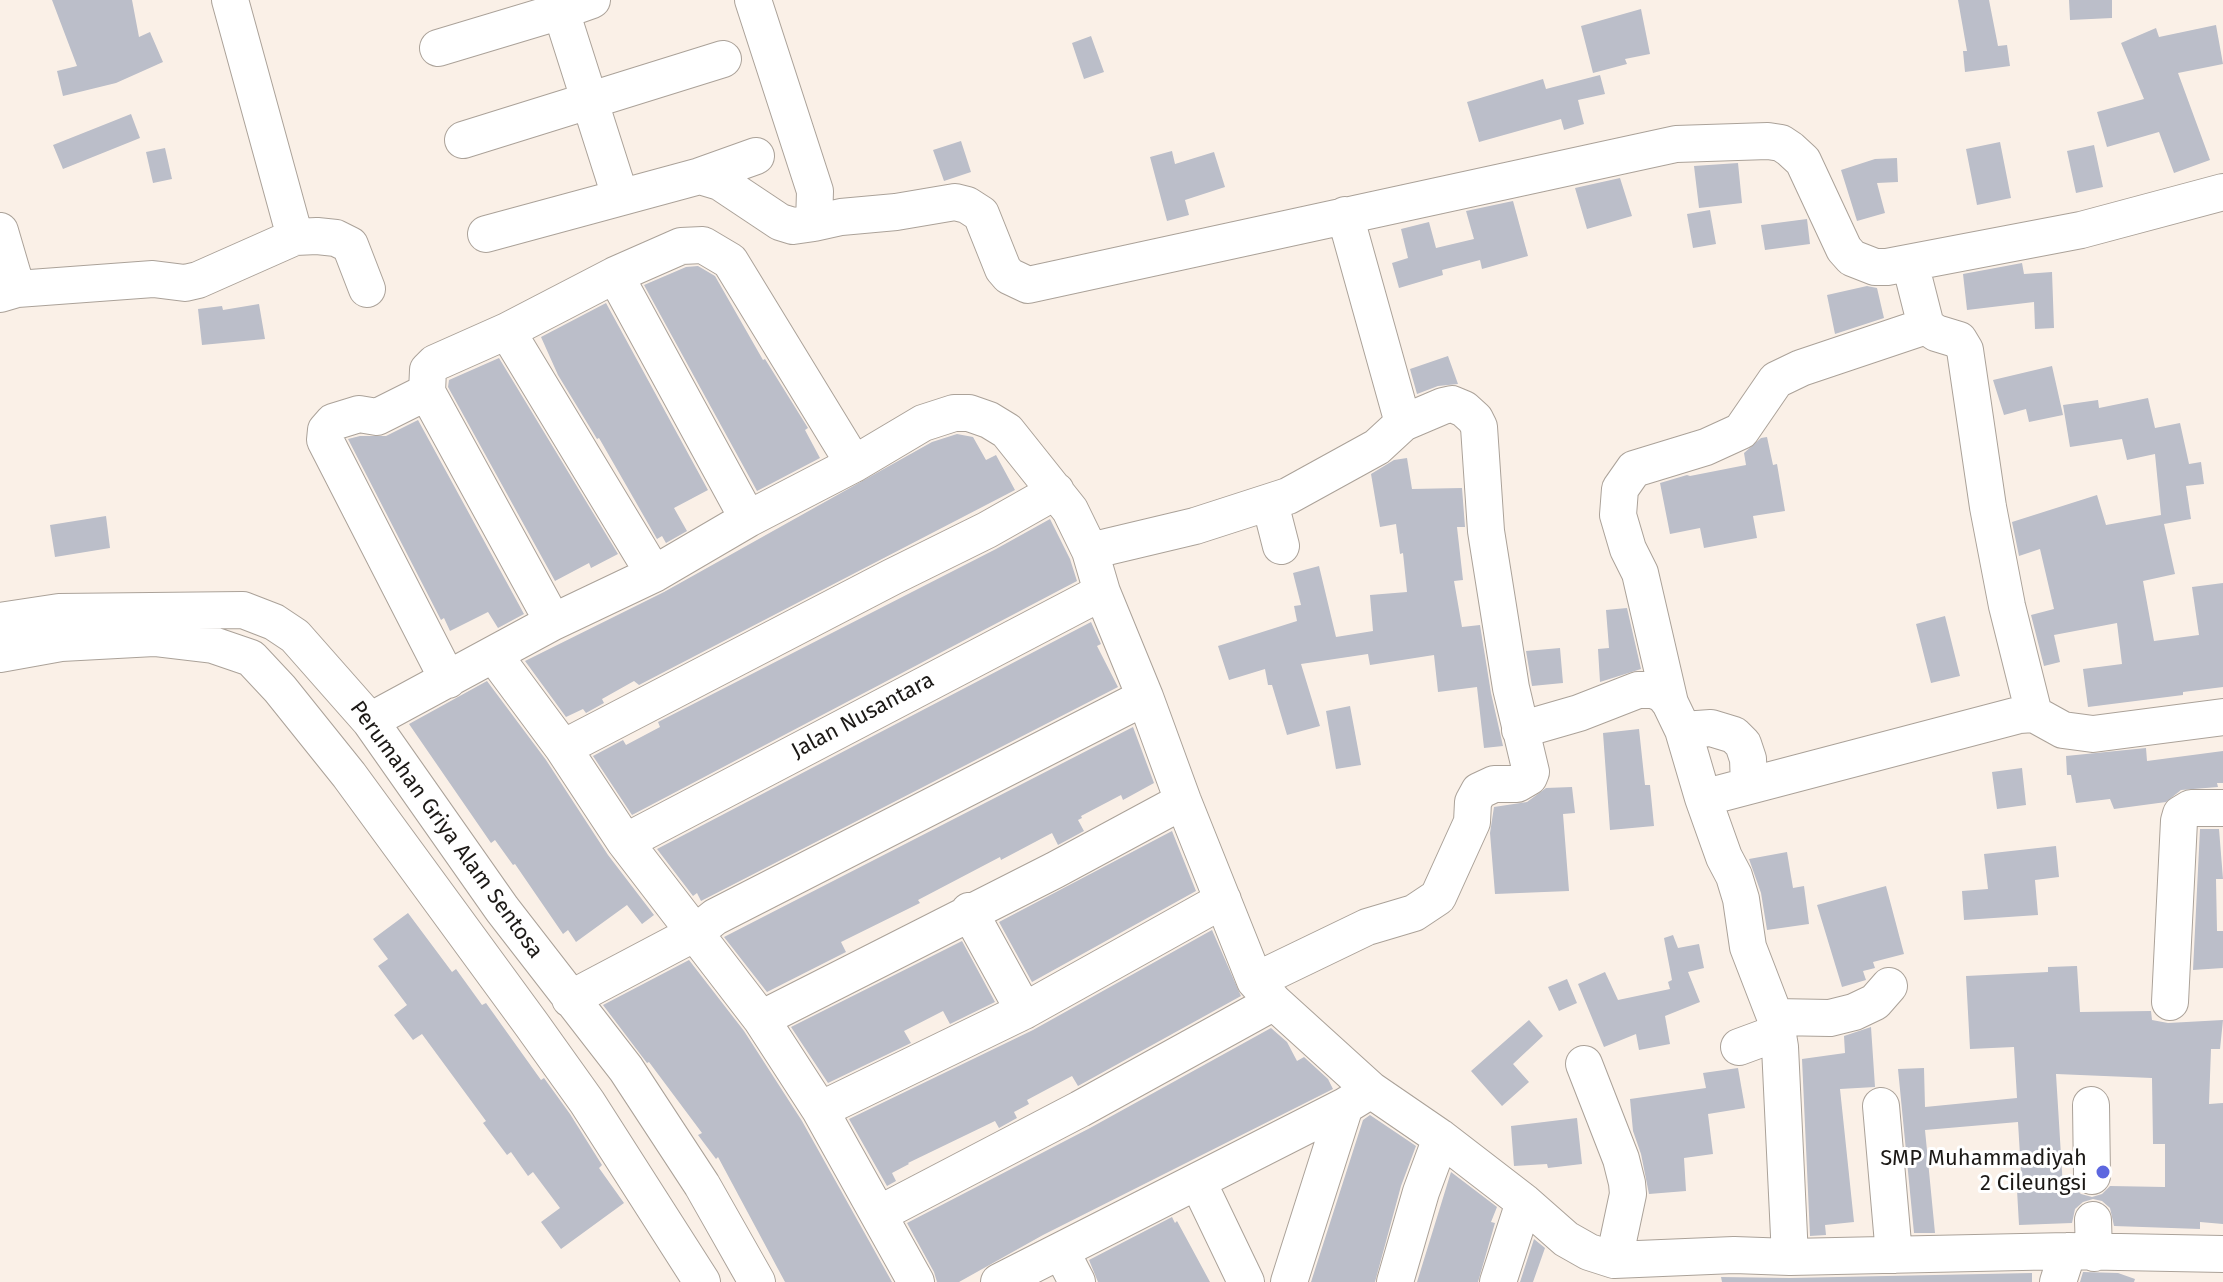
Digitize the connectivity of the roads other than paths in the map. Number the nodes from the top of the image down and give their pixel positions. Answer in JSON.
{"nodes":[{"id":1,"x":230,"y":0,"type":"edge"},
{"id":2,"x":753,"y":0,"type":"edge"},
{"id":3,"x":577,"y":6,"type":"edge"},
{"id":4,"x":438,"y":48,"type":"dead end"},
{"id":5,"x":723,"y":59,"type":"dead end"},
{"id":6,"x":591,"y":101,"type":"junction"},
{"id":7,"x":463,"y":140,"type":"dead end"},
{"id":8,"x":756,"y":156,"type":"dead end"},
{"id":9,"x":700,"y":176,"type":"junction"},
{"id":10,"x":2223,"y":192,"type":"edge"},
{"id":11,"x":620,"y":196,"type":"junction"},
{"id":12,"x":1345,"y":215,"type":"junction"},
{"id":13,"x":814,"y":223,"type":"junction"},
{"id":14,"x":0,"y":231,"type":"edge"},
{"id":15,"x":486,"y":234,"type":"dead end"},
{"id":16,"x":295,"y":237,"type":"junction"},
{"id":17,"x":1910,"y":263,"type":"junction"},
{"id":18,"x":615,"y":275,"type":"junction"},
{"id":19,"x":367,"y":289,"type":"dead end"},
{"id":20,"x":9,"y":292,"type":"edge"},
{"id":21,"x":1926,"y":326,"type":"junction"},
{"id":22,"x":507,"y":331,"type":"junction"},
{"id":23,"x":427,"y":392,"type":"junction"},
{"id":24,"x":1403,"y":423,"type":"junction"},
{"id":25,"x":854,"y":464,"type":"junction"},
{"id":26,"x":1056,"y":491,"type":"junction"},
{"id":27,"x":1270,"y":503,"type":"junction"},
{"id":28,"x":748,"y":519,"type":"junction"},
{"id":29,"x":1281,"y":546,"type":"dead end"},
{"id":30,"x":1090,"y":551,"type":"junction"},
{"id":31,"x":654,"y":574,"type":"junction"},
{"id":32,"x":1102,"y":592,"type":"junction"},
{"id":33,"x":0,"y":621,"type":"edge"},
{"id":34,"x":553,"y":622,"type":"junction"},
{"id":35,"x":154,"y":624,"type":"junction"},
{"id":36,"x":0,"y":654,"type":"edge"},
{"id":37,"x":494,"y":655,"type":"junction"},
{"id":38,"x":448,"y":680,"type":"junction"},
{"id":39,"x":337,"y":681,"type":"junction"},
{"id":40,"x":1145,"y":697,"type":"junction"},
{"id":41,"x":2034,"y":714,"type":"junction"},
{"id":42,"x":302,"y":715,"type":"junction"},
{"id":43,"x":1676,"y":717,"type":"junction"},
{"id":44,"x":2223,"y":717,"type":"edge"},
{"id":45,"x":1520,"y":730,"type":"junction"},
{"id":46,"x":377,"y":732,"type":"junction"},
{"id":47,"x":563,"y":748,"type":"junction"},
{"id":48,"x":349,"y":775,"type":"junction"},
{"id":49,"x":1749,"y":785,"type":"junction"},
{"id":50,"x":1703,"y":798,"type":"junction"},
{"id":51,"x":1183,"y":801,"type":"junction"},
{"id":52,"x":2223,"y":808,"type":"edge"},
{"id":53,"x":625,"y":842,"type":"junction"},
{"id":54,"x":1223,"y":900,"type":"junction"},
{"id":55,"x":969,"y":911,"type":"junction"},
{"id":56,"x":695,"y":933,"type":"junction"},
{"id":57,"x":1889,"y":986,"type":"dead end"},
{"id":58,"x":1264,"y":991,"type":"junction"},
{"id":59,"x":570,"y":999,"type":"junction"},
{"id":60,"x":2170,"y":1002,"type":"dead end"},
{"id":61,"x":1024,"y":1011,"type":"junction"},
{"id":62,"x":761,"y":1019,"type":"junction"},
{"id":63,"x":1776,"y":1025,"type":"junction"},
{"id":64,"x":1739,"y":1047,"type":"dead end"},
{"id":65,"x":1584,"y":1064,"type":"dead end"},
{"id":66,"x":1358,"y":1098,"type":"junction"},
{"id":67,"x":2091,"y":1105,"type":"dead end"},
{"id":68,"x":1881,"y":1106,"type":"dead end"},
{"id":69,"x":820,"y":1110,"type":"junction"},
{"id":70,"x":1441,"y":1138,"type":"junction"},
{"id":71,"x":2092,"y":1176,"type":"dead end"},
{"id":72,"x":1198,"y":1182,"type":"junction"},
{"id":73,"x":1524,"y":1202,"type":"junction"},
{"id":74,"x":879,"y":1214,"type":"junction"},
{"id":75,"x":738,"y":1247,"type":"junction"},
{"id":76,"x":2078,"y":1252,"type":"edge"},
{"id":77,"x":2223,"y":1254,"type":"edge"},
{"id":78,"x":1894,"y":1255,"type":"junction"},
{"id":79,"x":1790,"y":1257,"type":"junction"},
{"id":80,"x":1069,"y":1266,"type":"edge"},
{"id":81,"x":1618,"y":1267,"type":"edge"},
{"id":82,"x":2164,"y":1268,"type":"edge"},
{"id":83,"x":1731,"y":1269,"type":"edge"},
{"id":84,"x":702,"y":1282,"type":"edge"},
{"id":85,"x":716,"y":1282,"type":"edge"},
{"id":86,"x":757,"y":1282,"type":"edge"},
{"id":87,"x":916,"y":1282,"type":"edge"},
{"id":88,"x":999,"y":1282,"type":"edge"},
{"id":89,"x":1246,"y":1282,"type":"edge"},
{"id":90,"x":1289,"y":1282,"type":"edge"},
{"id":91,"x":1395,"y":1282,"type":"edge"},
{"id":92,"x":1498,"y":1282,"type":"edge"}],
"edges":[{"from":1,"to":16,"type":"street"},
{"from":2,"to":13,"type":"street"},
{"from":3,"to":4,"type":"street"},
{"from":3,"to":6,"type":"street"},
{"from":5,"to":6,"type":"street"},
{"from":6,"to":7,"type":"street"},
{"from":6,"to":11,"type":"street"},
{"from":8,"to":9,"type":"street"},
{"from":9,"to":11,"type":"street"},
{"from":9,"to":13,"type":"street"},
{"from":10,"to":17,"type":"street"},
{"from":11,"to":15,"type":"street"},
{"from":12,"to":13,"type":"street"},
{"from":12,"to":17,"type":"street"},
{"from":12,"to":24,"type":"street"},
{"from":14,"to":20,"type":"street"},
{"from":16,"to":19,"type":"street"},
{"from":16,"to":20,"type":"street"},
{"from":17,"to":21,"type":"street"},
{"from":18,"to":22,"type":"street"},
{"from":18,"to":25,"type":"street"},
{"from":18,"to":28,"type":"street"},
{"from":21,"to":41,"type":"street"},
{"from":21,"to":43,"type":"street"},
{"from":22,"to":23,"type":"street"},
{"from":22,"to":31,"type":"street"},
{"from":23,"to":34,"type":"street"},
{"from":23,"to":38,"type":"street"},
{"from":24,"to":27,"type":"street"},
{"from":24,"to":45,"type":"street"},
{"from":25,"to":26,"type":"street"},
{"from":25,"to":28,"type":"street"},
{"from":26,"to":30,"type":"street"},
{"from":26,"to":47,"type":"street"},
{"from":27,"to":29,"type":"street"},
{"from":27,"to":30,"type":"street"},
{"from":28,"to":31,"type":"street"},
{"from":30,"to":32,"type":"street"},
{"from":31,"to":34,"type":"street"},
{"from":32,"to":40,"type":"street"},
{"from":32,"to":53,"type":"street","name":"Jalan Nusantara"},
{"from":33,"to":35,"type":"street","name":"Perumahan Griya Alam Sentosa"},
{"from":34,"to":37,"type":"street"},
{"from":35,"to":36,"type":"street"},
{"from":35,"to":39,"type":"street","name":"Perumahan Griya Alam Sentosa"},
{"from":35,"to":42,"type":"street"},
{"from":37,"to":38,"type":"street"},
{"from":37,"to":47,"type":"street"},
{"from":38,"to":46,"type":"street"},
{"from":39,"to":42,"type":"street"},
{"from":39,"to":46,"type":"street","name":"Perumahan Griya Alam Sentosa"},
{"from":40,"to":51,"type":"street"},
{"from":40,"to":56,"type":"street"},
{"from":41,"to":44,"type":"street"},
{"from":41,"to":49,"type":"street"},
{"from":42,"to":48,"type":"street"},
{"from":43,"to":45,"type":"street"},
{"from":43,"to":49,"type":"street"},
{"from":43,"to":50,"type":"street"},
{"from":45,"to":58,"type":"street"},
{"from":46,"to":48,"type":"street"},
{"from":46,"to":59,"type":"street","name":"Perumahan Griya Alam Sentosa"},
{"from":47,"to":53,"type":"street"},
{"from":48,"to":84,"type":"street"},
{"from":49,"to":50,"type":"street"},
{"from":50,"to":63,"type":"street"},
{"from":51,"to":54,"type":"street"},
{"from":51,"to":55,"type":"street"},
{"from":52,"to":60,"type":"street"},
{"from":53,"to":56,"type":"street"},
{"from":54,"to":58,"type":"street"},
{"from":54,"to":61,"type":"street"},
{"from":55,"to":61,"type":"street"},
{"from":55,"to":62,"type":"street"},
{"from":56,"to":59,"type":"street"},
{"from":56,"to":62,"type":"street"},
{"from":57,"to":63,"type":"street"},
{"from":58,"to":66,"type":"street"},
{"from":58,"to":74,"type":"street"},
{"from":59,"to":75,"type":"street","name":"Perumahan Griya Alam Sentosa"},
{"from":61,"to":69,"type":"street"},
{"from":62,"to":69,"type":"street"},
{"from":63,"to":64,"type":"street"},
{"from":63,"to":79,"type":"street"},
{"from":65,"to":81,"type":"street"},
{"from":66,"to":70,"type":"street"},
{"from":66,"to":72,"type":"street"},
{"from":66,"to":90,"type":"street"},
{"from":67,"to":71,"type":"street"},
{"from":68,"to":78,"type":"street"},
{"from":69,"to":74,"type":"street"},
{"from":70,"to":73,"type":"street"},
{"from":70,"to":91,"type":"street"},
{"from":72,"to":80,"type":"street"},
{"from":72,"to":89,"type":"street"},
{"from":73,"to":81,"type":"street"},
{"from":73,"to":92,"type":"street"},
{"from":74,"to":87,"type":"street"},
{"from":75,"to":85,"type":"street"},
{"from":75,"to":86,"type":"street","name":"Perumahan Griya Alam Sentosa"},
{"from":76,"to":78,"type":"street"},
{"from":76,"to":82,"type":"street"},
{"from":77,"to":82,"type":"street"},
{"from":78,"to":79,"type":"street"},
{"from":79,"to":83,"type":"street"},
{"from":80,"to":88,"type":"street"},
{"from":81,"to":83,"type":"street"}]}
